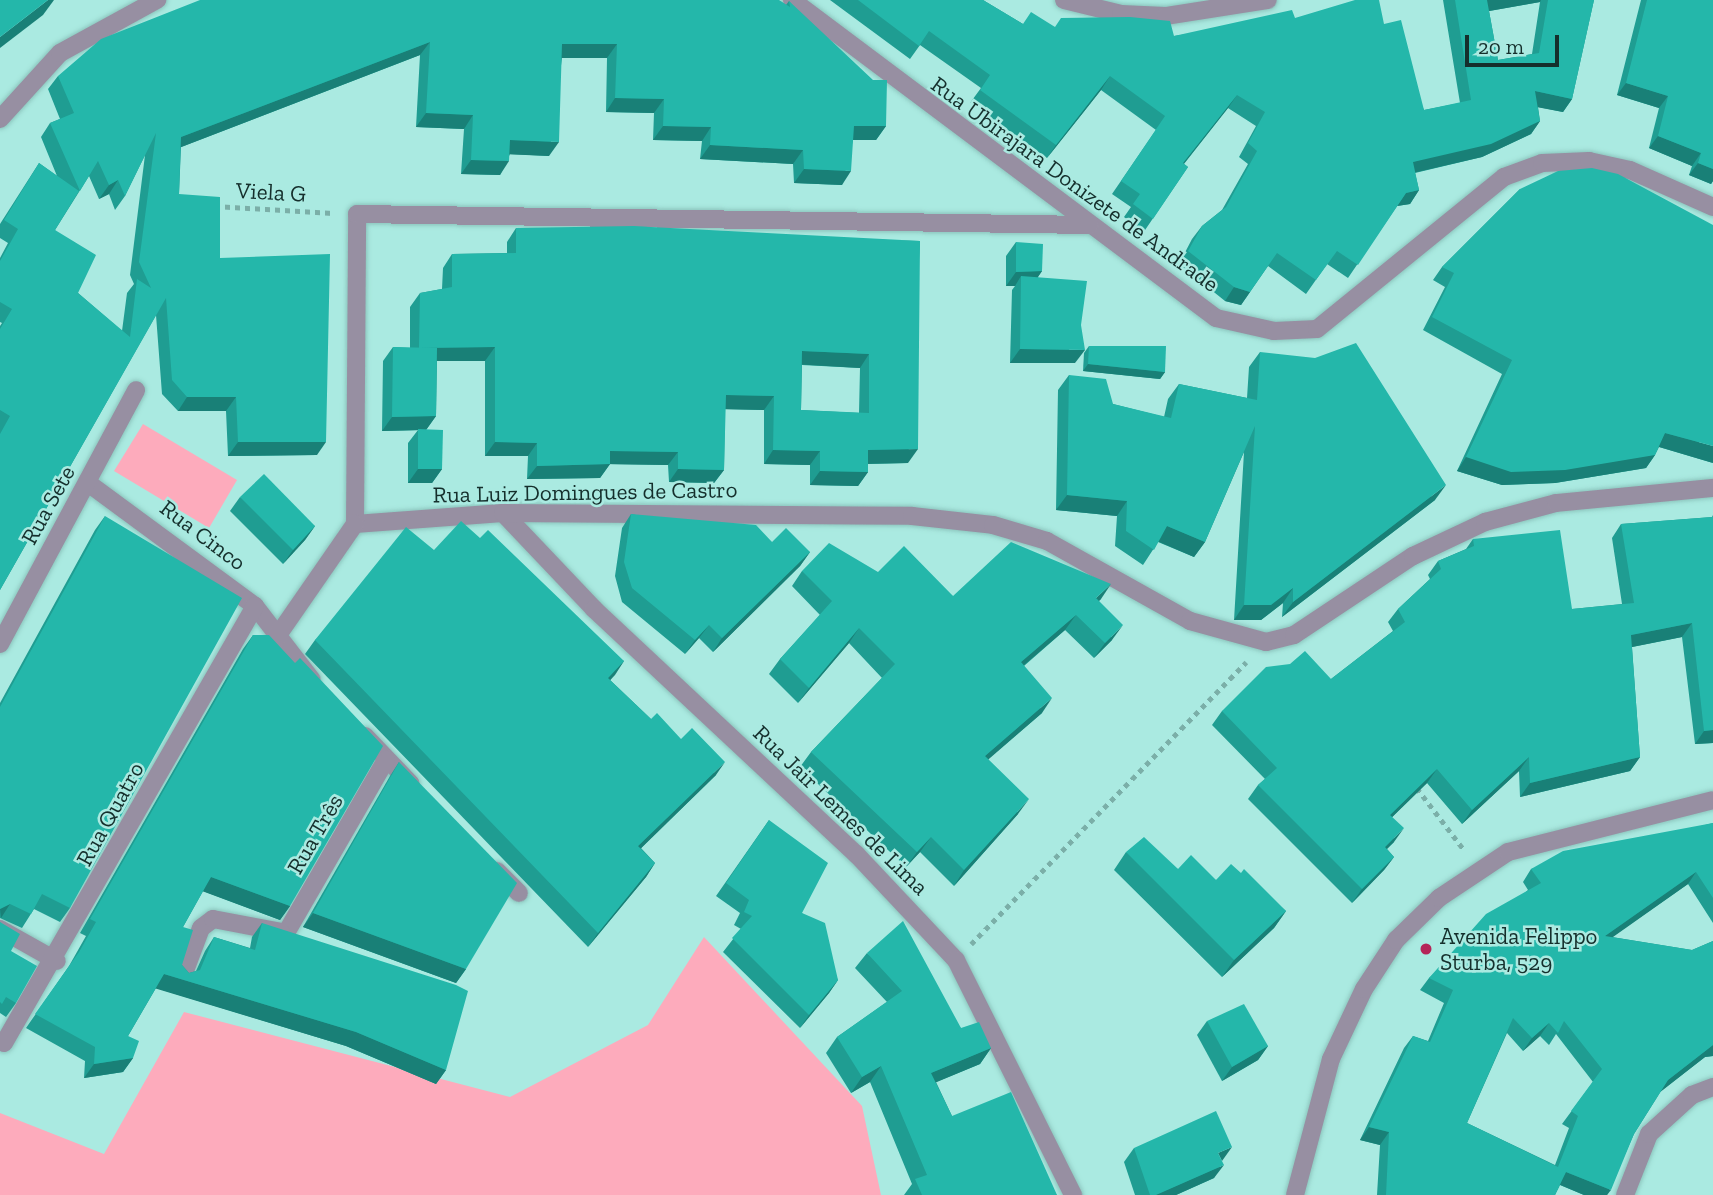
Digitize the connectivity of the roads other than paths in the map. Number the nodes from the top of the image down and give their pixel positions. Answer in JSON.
{"nodes":[{"id":1,"x":157,"y":0,"type":"edge"},
{"id":2,"x":792,"y":0,"type":"edge"},
{"id":3,"x":1064,"y":0,"type":"edge"},
{"id":4,"x":1268,"y":0,"type":"edge"},
{"id":5,"x":0,"y":119,"type":"edge"},
{"id":6,"x":1713,"y":207,"type":"edge"},
{"id":7,"x":1090,"y":225,"type":"junction"},
{"id":8,"x":136,"y":390,"type":"dead end"},
{"id":9,"x":88,"y":483,"type":"junction"},
{"id":10,"x":1713,"y":488,"type":"edge"},
{"id":11,"x":503,"y":513,"type":"junction"},
{"id":12,"x":355,"y":524,"type":"junction"},
{"id":13,"x":255,"y":606,"type":"junction"},
{"id":14,"x":276,"y":638,"type":"junction"},
{"id":15,"x":0,"y":644,"type":"edge"},
{"id":16,"x":325,"y":694,"type":"edge"},
{"id":17,"x":351,"y":722,"type":"edge"},
{"id":18,"x":386,"y":760,"type":"junction"},
{"id":19,"x":424,"y":798,"type":"edge"},
{"id":20,"x":1713,"y":800,"type":"edge"},
{"id":21,"x":481,"y":855,"type":"edge"},
{"id":22,"x":519,"y":893,"type":"edge"},
{"id":23,"x":0,"y":929,"type":"edge"},
{"id":24,"x":286,"y":933,"type":"junction"},
{"id":25,"x":311,"y":941,"type":"edge"},
{"id":26,"x":57,"y":961,"type":"junction"},
{"id":27,"x":183,"y":976,"type":"edge"},
{"id":28,"x":4,"y":1043,"type":"dead end"},
{"id":29,"x":1713,"y":1087,"type":"edge"},
{"id":30,"x":1073,"y":1195,"type":"edge"},
{"id":31,"x":1295,"y":1195,"type":"edge"},
{"id":32,"x":1625,"y":1195,"type":"edge"}],
"edges":[{"from":1,"to":5,"type":"street"},
{"from":2,"to":7,"type":"street","name":"Rua Ubirajara Donizete de Andrade"},
{"from":3,"to":4,"type":"street"},
{"from":6,"to":7,"type":"street","name":"Rua Ubirajara Donizete de Andrade"},
{"from":7,"to":12,"type":"street"},
{"from":8,"to":9,"type":"street","name":"Rua Sete"},
{"from":9,"to":13,"type":"street","name":"Rua Cinco"},
{"from":9,"to":15,"type":"street","name":"Rua Sete"},
{"from":10,"to":11,"type":"street","name":"Rua Luiz Domingues de Castro"},
{"from":11,"to":12,"type":"street","name":"Rua Luiz Domingues de Castro"},
{"from":11,"to":30,"type":"street","name":"Rua Jair Lemes de Lima"},
{"from":12,"to":14,"type":"street"},
{"from":13,"to":14,"type":"street","name":"Rua Cinco"},
{"from":13,"to":26,"type":"street","name":"Rua Quatro"},
{"from":14,"to":16,"type":"street","name":"Rua Cinco"},
{"from":17,"to":18,"type":"street"},
{"from":18,"to":19,"type":"street"},
{"from":18,"to":24,"type":"street","name":"Rua Três"},
{"from":20,"to":31,"type":"street"},
{"from":21,"to":22,"type":"street"},
{"from":23,"to":26,"type":"street"},
{"from":24,"to":25,"type":"street"},
{"from":24,"to":27,"type":"street"},
{"from":26,"to":28,"type":"street","name":"Rua Quatro"},
{"from":29,"to":32,"type":"street"}]}
